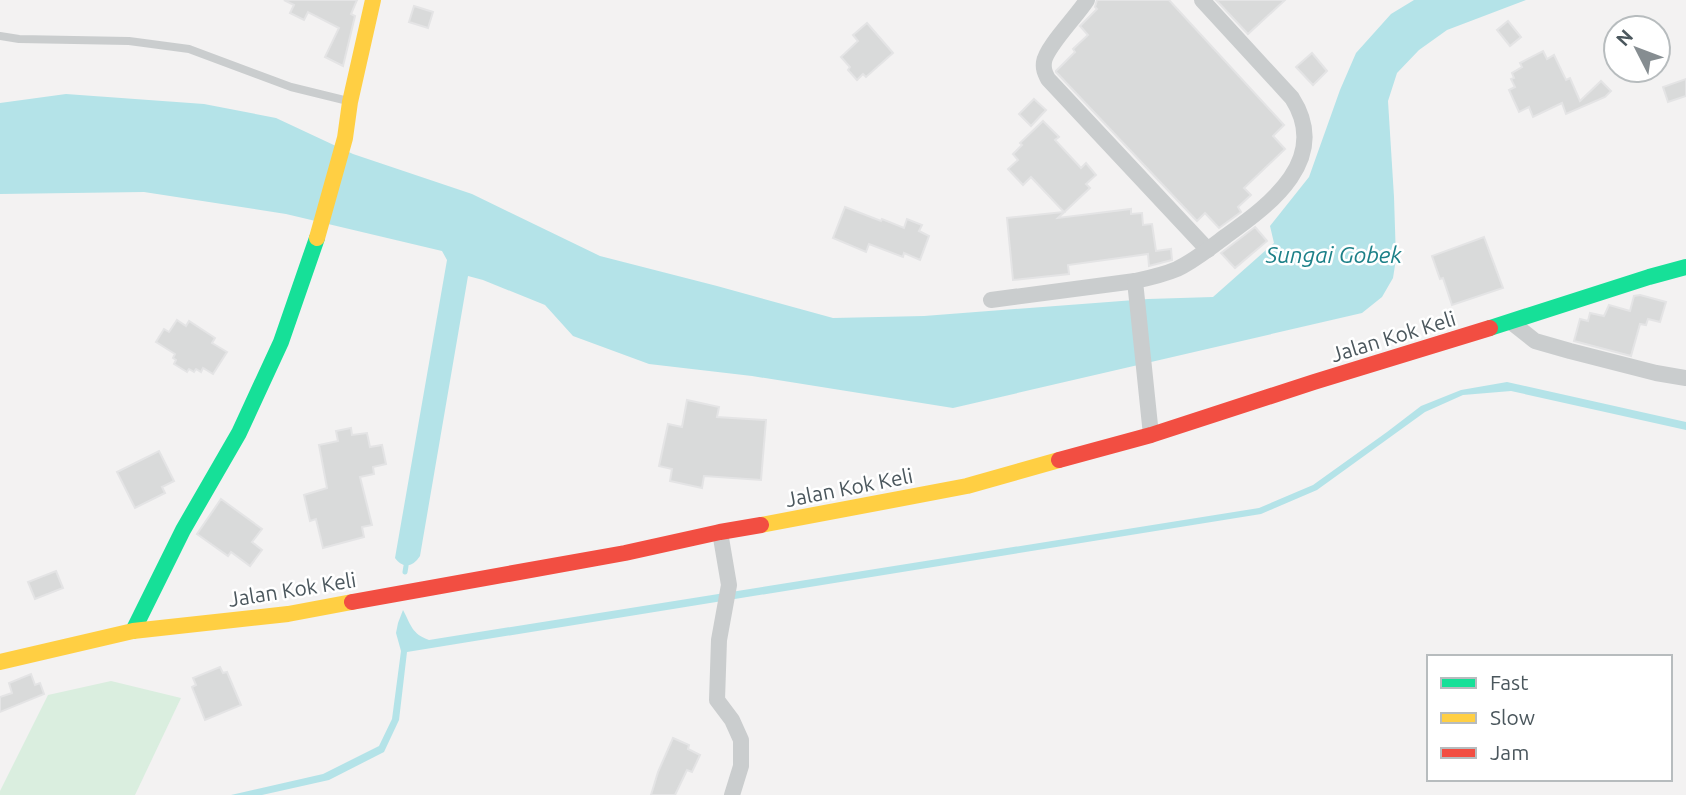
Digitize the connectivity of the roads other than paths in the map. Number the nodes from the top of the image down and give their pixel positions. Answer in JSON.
{"nodes":[{"id":1,"x":373,"y":0,"type":"edge"},
{"id":2,"x":1087,"y":0,"type":"edge"},
{"id":3,"x":1202,"y":0,"type":"edge"},
{"id":4,"x":0,"y":36,"type":"edge"},
{"id":5,"x":351,"y":102,"type":"junction"},
{"id":6,"x":1208,"y":250,"type":"junction"},
{"id":7,"x":1686,"y":267,"type":"edge"},
{"id":8,"x":1135,"y":281,"type":"junction"},
{"id":9,"x":991,"y":300,"type":"dead end"},
{"id":10,"x":1511,"y":322,"type":"junction"},
{"id":11,"x":1686,"y":378,"type":"edge"},
{"id":12,"x":1151,"y":435,"type":"junction"},
{"id":13,"x":720,"y":532,"type":"junction"},
{"id":14,"x":133,"y":631,"type":"junction"},
{"id":15,"x":0,"y":662,"type":"edge"},
{"id":16,"x":732,"y":795,"type":"edge"}],
"edges":[{"from":1,"to":5,"type":"street"},
{"from":2,"to":6,"type":"street"},
{"from":3,"to":6,"type":"street"},
{"from":4,"to":5,"type":"lane"},
{"from":5,"to":14,"type":"street"},
{"from":6,"to":8,"type":"street"},
{"from":7,"to":10,"type":"street","name":"Jalan Kok Keli"},
{"from":8,"to":9,"type":"street"},
{"from":8,"to":12,"type":"street"},
{"from":10,"to":11,"type":"street"},
{"from":10,"to":12,"type":"street","name":"Jalan Kok Keli"},
{"from":12,"to":13,"type":"street","name":"Jalan Kok Keli"},
{"from":13,"to":14,"type":"street","name":"Jalan Kok Keli"},
{"from":13,"to":16,"type":"street"},
{"from":14,"to":15,"type":"street","name":"Jalan Kok Keli"}]}
